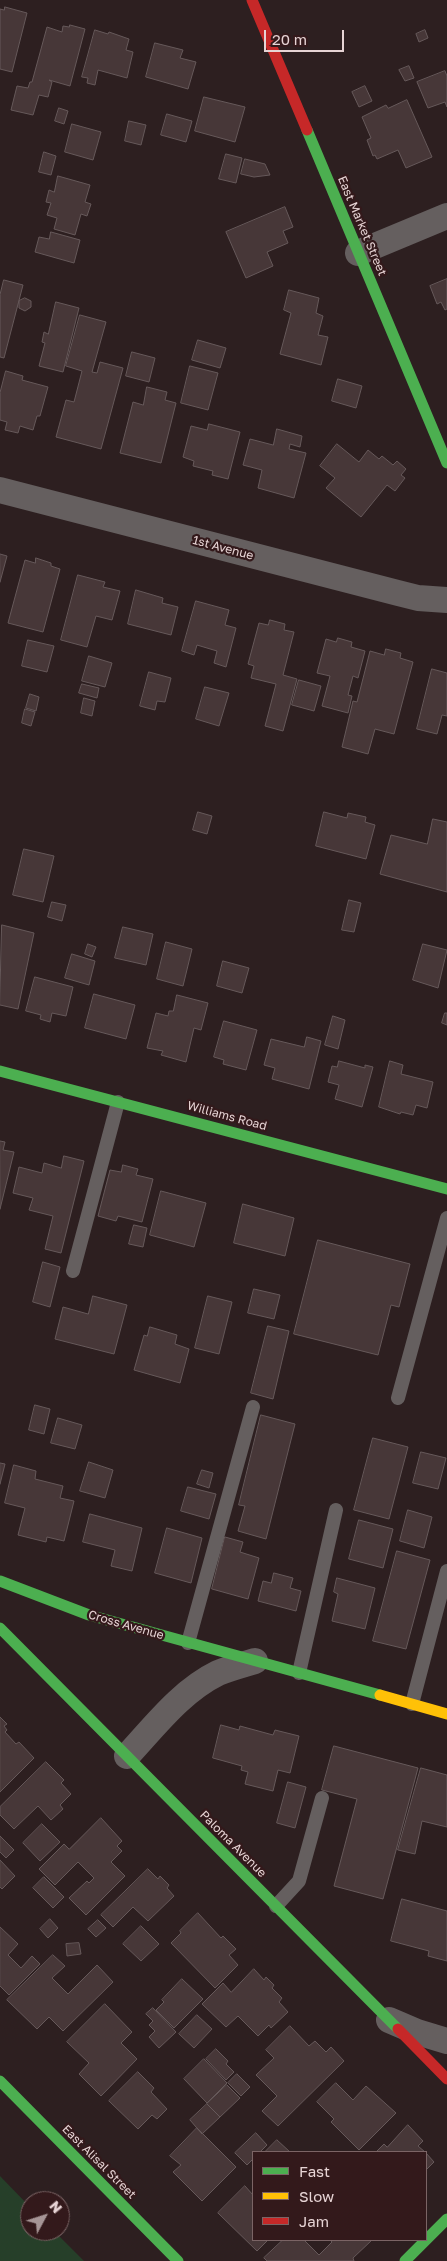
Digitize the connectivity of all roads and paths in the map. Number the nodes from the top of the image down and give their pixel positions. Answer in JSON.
{"nodes":[{"id":1,"x":252,"y":0,"type":"edge"},
{"id":2,"x":447,"y":216,"type":"edge"},
{"id":3,"x":358,"y":253,"type":"junction"},
{"id":4,"x":447,"y":463,"type":"edge"},
{"id":5,"x":0,"y":490,"type":"edge"},
{"id":6,"x":447,"y":600,"type":"edge"},
{"id":7,"x":0,"y":1071,"type":"edge"},
{"id":8,"x":118,"y":1102,"type":"junction"},
{"id":9,"x":447,"y":1189,"type":"edge"},
{"id":10,"x":447,"y":1218,"type":"edge"},
{"id":11,"x":73,"y":1271,"type":"dead end"},
{"id":12,"x":398,"y":1398,"type":"dead end"},
{"id":13,"x":253,"y":1407,"type":"dead end"},
{"id":14,"x":336,"y":1510,"type":"dead end"},
{"id":15,"x":447,"y":1571,"type":"edge"},
{"id":16,"x":0,"y":1580,"type":"edge"},
{"id":17,"x":0,"y":1628,"type":"edge"},
{"id":18,"x":188,"y":1643,"type":"junction"},
{"id":19,"x":255,"y":1661,"type":"junction"},
{"id":20,"x":299,"y":1673,"type":"junction"},
{"id":21,"x":412,"y":1704,"type":"junction"},
{"id":22,"x":447,"y":1714,"type":"edge"},
{"id":23,"x":127,"y":1756,"type":"junction"},
{"id":24,"x":322,"y":1798,"type":"dead end"},
{"id":25,"x":276,"y":1906,"type":"junction"},
{"id":26,"x":388,"y":2020,"type":"junction"},
{"id":27,"x":447,"y":2041,"type":"edge"},
{"id":28,"x":447,"y":2079,"type":"edge"},
{"id":29,"x":0,"y":2082,"type":"edge"},
{"id":30,"x":447,"y":2219,"type":"edge"},
{"id":31,"x":427,"y":2239,"type":"edge"},
{"id":32,"x":425,"y":2241,"type":"edge"},
{"id":33,"x":178,"y":2261,"type":"edge"},
{"id":34,"x":405,"y":2261,"type":"edge"}],
"edges":[{"from":1,"to":3,"type":"street","name":"East Market Street"},
{"from":2,"to":3,"type":"street"},
{"from":3,"to":4,"type":"street","name":"East Market Street"},
{"from":5,"to":6,"type":"street","name":"1st Avenue"},
{"from":7,"to":8,"type":"street","name":"Williams Road"},
{"from":8,"to":9,"type":"street","name":"Williams Road"},
{"from":8,"to":11,"type":"lane"},
{"from":10,"to":12,"type":"lane"},
{"from":13,"to":18,"type":"lane"},
{"from":14,"to":20,"type":"lane"},
{"from":15,"to":21,"type":"lane"},
{"from":16,"to":18,"type":"street","name":"Cross Avenue"},
{"from":17,"to":23,"type":"street","name":"Paloma Avenue"},
{"from":18,"to":19,"type":"street","name":"Cross Avenue"},
{"from":19,"to":20,"type":"street","name":"Cross Avenue"},
{"from":19,"to":23,"type":"street"},
{"from":20,"to":21,"type":"street","name":"Cross Avenue"},
{"from":21,"to":22,"type":"street","name":"Cross Avenue"},
{"from":23,"to":25,"type":"street","name":"Paloma Avenue"},
{"from":24,"to":25,"type":"lane"},
{"from":25,"to":26,"type":"street","name":"Paloma Avenue"},
{"from":26,"to":27,"type":"street"},
{"from":26,"to":28,"type":"street","name":"Paloma Avenue"},
{"from":29,"to":33,"type":"street","name":"East Alisal Street"},
{"from":30,"to":31,"type":"street"},
{"from":32,"to":34,"type":"street"}]}
